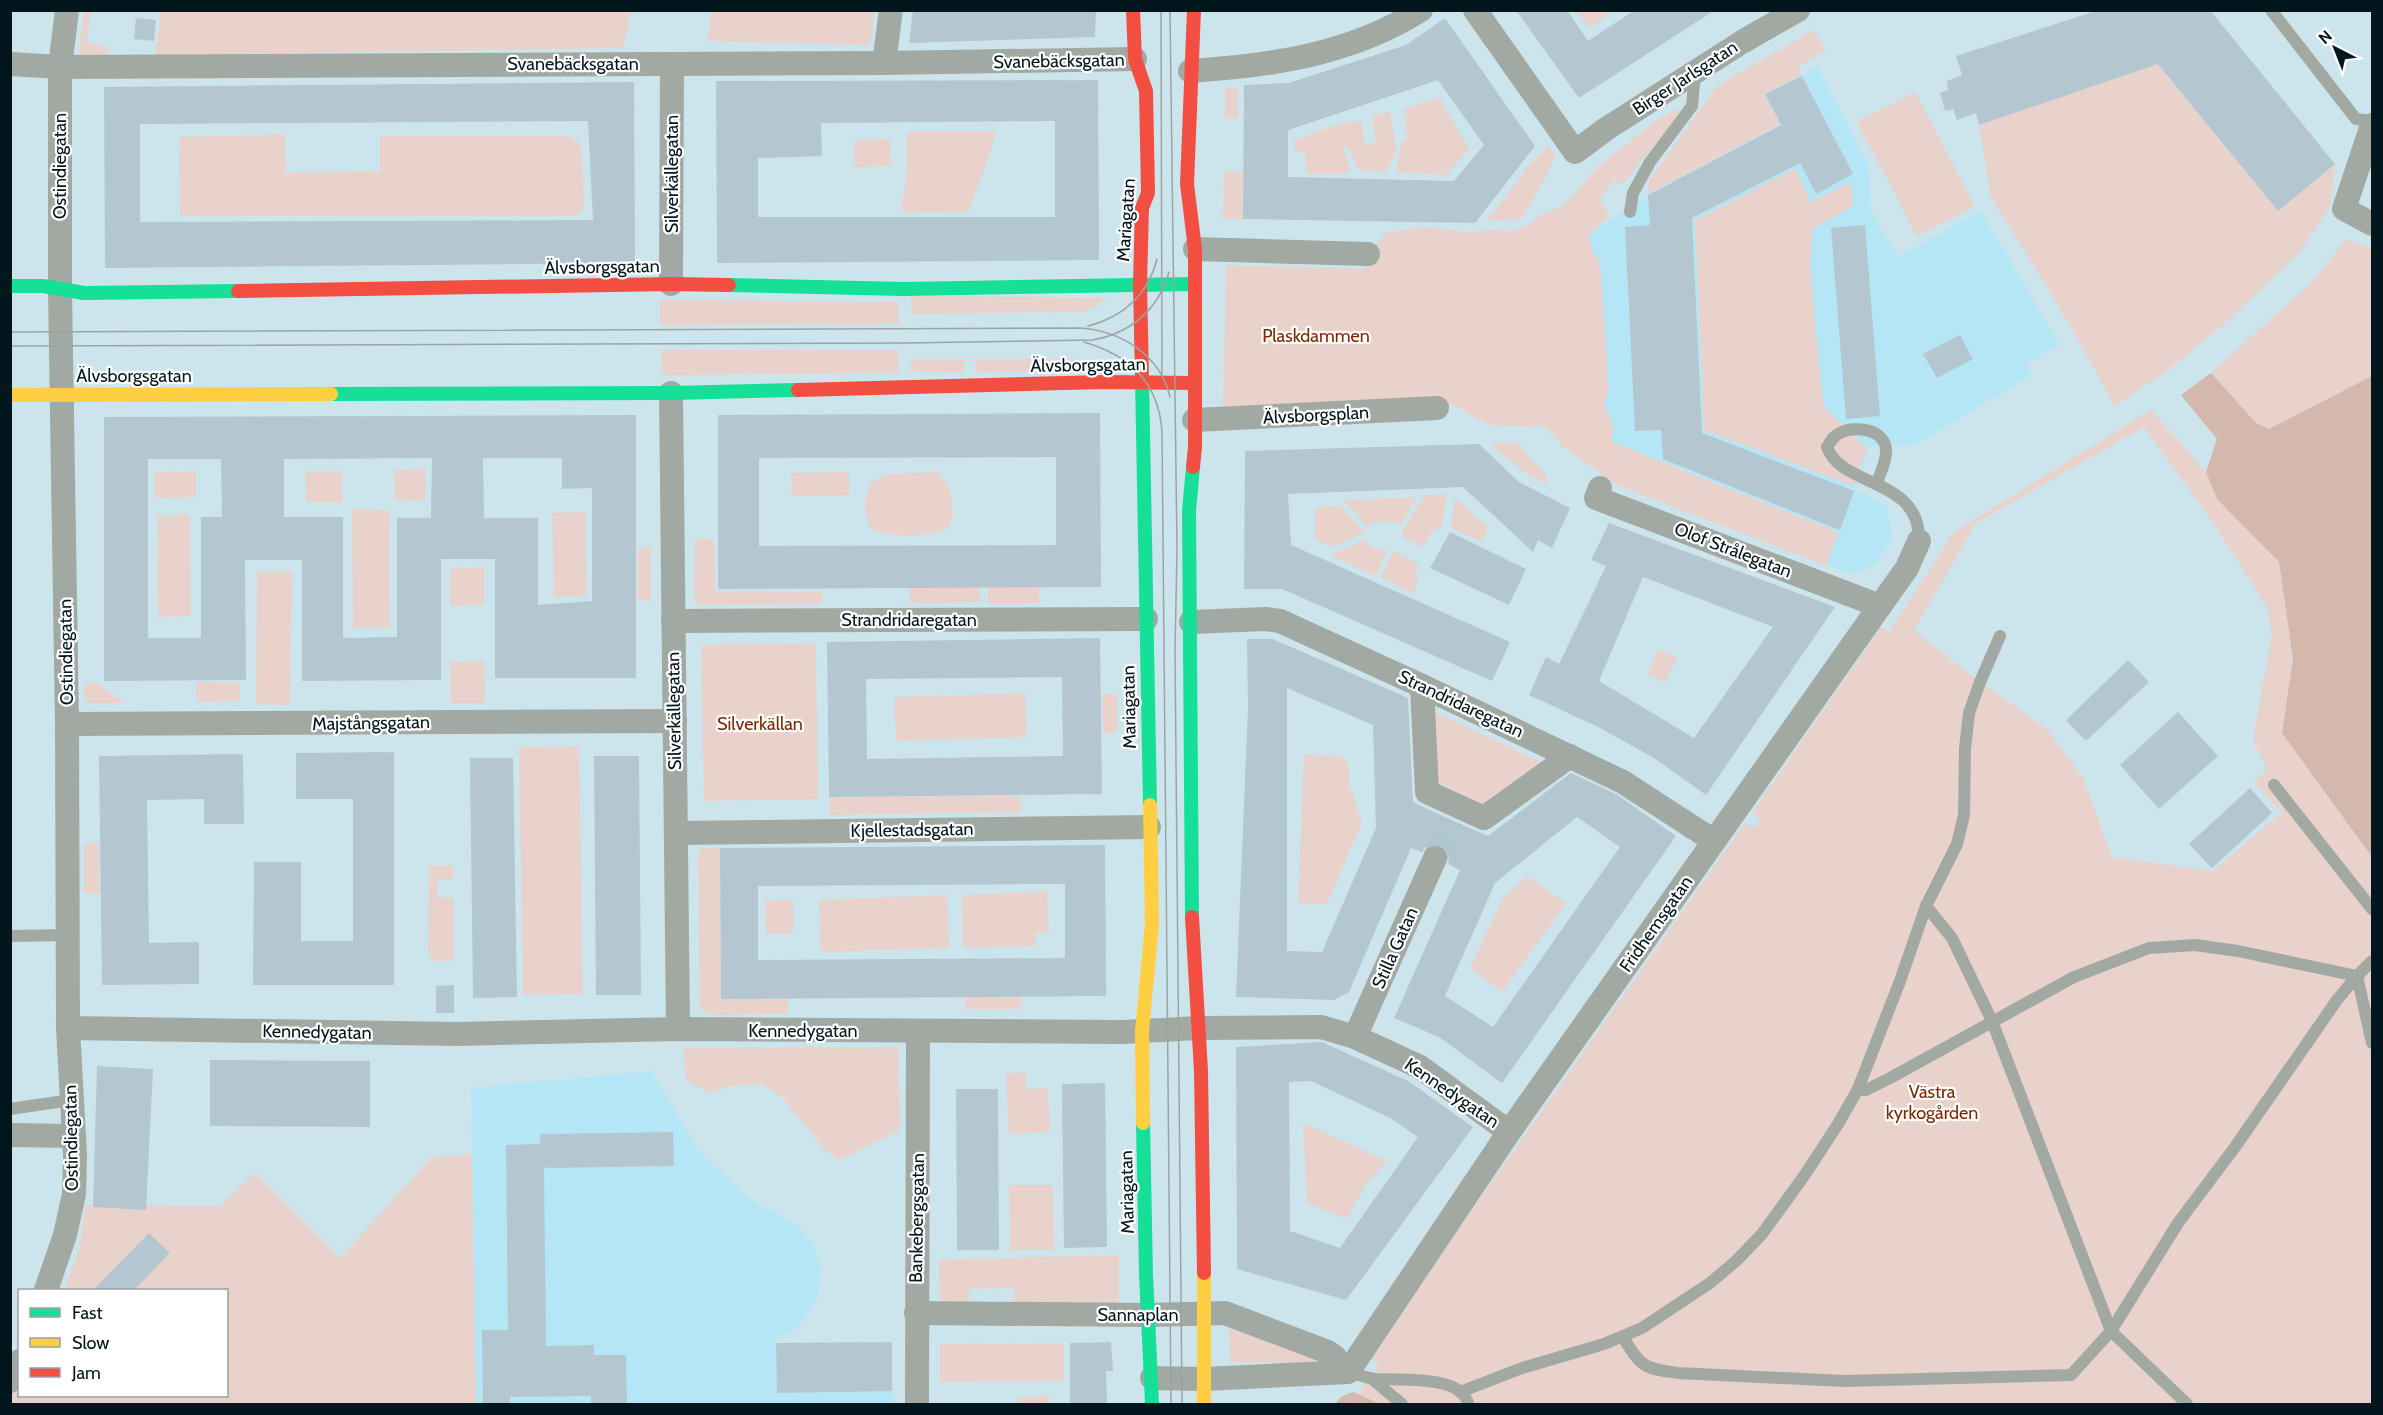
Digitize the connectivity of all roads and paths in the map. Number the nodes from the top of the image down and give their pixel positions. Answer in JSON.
{"nodes":[{"id":1,"x":67,"y":10,"type":"edge"},
{"id":2,"x":891,"y":10,"type":"edge"},
{"id":3,"x":1133,"y":10,"type":"edge"},
{"id":4,"x":1194,"y":10,"type":"edge"},
{"id":5,"x":1421,"y":10,"type":"edge"},
{"id":6,"x":1475,"y":10,"type":"edge"},
{"id":7,"x":1798,"y":10,"type":"edge"},
{"id":8,"x":2271,"y":10,"type":"edge"},
{"id":9,"x":1135,"y":59,"type":"junction"},
{"id":10,"x":884,"y":63,"type":"junction"},
{"id":11,"x":10,"y":64,"type":"edge"},
{"id":12,"x":672,"y":64,"type":"junction"},
{"id":13,"x":60,"y":67,"type":"junction"},
{"id":14,"x":1190,"y":71,"type":"junction"},
{"id":15,"x":1695,"y":72,"type":"junction"},
{"id":16,"x":2373,"y":123,"type":"edge"},
{"id":17,"x":1630,"y":212,"type":"dead end"},
{"id":18,"x":2373,"y":224,"type":"edge"},
{"id":19,"x":1195,"y":249,"type":"junction"},
{"id":20,"x":1368,"y":254,"type":"dead end"},
{"id":21,"x":671,"y":284,"type":"junction"},
{"id":22,"x":1140,"y":284,"type":"junction"},
{"id":23,"x":1194,"y":284,"type":"junction"},
{"id":24,"x":10,"y":286,"type":"edge"},
{"id":25,"x":60,"y":289,"type":"junction"},
{"id":26,"x":1142,"y":383,"type":"junction"},
{"id":27,"x":1194,"y":383,"type":"junction"},
{"id":28,"x":671,"y":393,"type":"junction"},
{"id":29,"x":10,"y":395,"type":"edge"},
{"id":30,"x":61,"y":395,"type":"junction"},
{"id":31,"x":1437,"y":408,"type":"dead end"},
{"id":32,"x":1194,"y":420,"type":"junction"},
{"id":33,"x":1877,"y":483,"type":"junction"},
{"id":34,"x":1600,"y":488,"type":"dead end"},
{"id":35,"x":1920,"y":541,"type":"joint"},
{"id":36,"x":1880,"y":606,"type":"junction"},
{"id":37,"x":1146,"y":619,"type":"junction"},
{"id":38,"x":673,"y":621,"type":"junction"},
{"id":39,"x":1191,"y":622,"type":"junction"},
{"id":40,"x":2000,"y":636,"type":"dead end"},
{"id":41,"x":1422,"y":686,"type":"junction"},
{"id":42,"x":675,"y":721,"type":"junction"},
{"id":43,"x":67,"y":724,"type":"junction"},
{"id":44,"x":1570,"y":756,"type":"junction"},
{"id":45,"x":2274,"y":785,"type":"dead end"},
{"id":46,"x":1149,"y":827,"type":"junction"},
{"id":47,"x":676,"y":833,"type":"junction"},
{"id":48,"x":1714,"y":841,"type":"junction"},
{"id":49,"x":1435,"y":858,"type":"tunnel mouth"},
{"id":50,"x":1926,"y":906,"type":"junction"},
{"id":51,"x":2373,"y":909,"type":"edge"},
{"id":52,"x":68,"y":935,"type":"junction"},
{"id":53,"x":10,"y":936,"type":"edge"},
{"id":54,"x":2373,"y":961,"type":"edge"},
{"id":55,"x":2357,"y":976,"type":"junction"},
{"id":56,"x":1992,"y":1021,"type":"junction"},
{"id":57,"x":68,"y":1028,"type":"junction"},
{"id":58,"x":1199,"y":1028,"type":"junction"},
{"id":59,"x":678,"y":1029,"type":"junction"},
{"id":60,"x":1142,"y":1031,"type":"junction"},
{"id":61,"x":918,"y":1032,"type":"junction"},
{"id":62,"x":1355,"y":1037,"type":"junction"},
{"id":63,"x":2373,"y":1043,"type":"edge"},
{"id":64,"x":1858,"y":1089,"type":"junction"},
{"id":65,"x":71,"y":1100,"type":"junction"},
{"id":66,"x":10,"y":1109,"type":"edge"},
{"id":67,"x":1509,"y":1132,"type":"junction"},
{"id":68,"x":10,"y":1135,"type":"edge"},
{"id":69,"x":74,"y":1136,"type":"junction"},
{"id":70,"x":46,"y":1289,"type":"edge"},
{"id":71,"x":916,"y":1313,"type":"junction"},
{"id":72,"x":1205,"y":1314,"type":"junction"},
{"id":73,"x":1148,"y":1315,"type":"junction"},
{"id":74,"x":2111,"y":1331,"type":"junction"},
{"id":75,"x":1623,"y":1337,"type":"junction"},
{"id":76,"x":18,"y":1365,"type":"edge"},
{"id":77,"x":1341,"y":1372,"type":"junction"},
{"id":78,"x":1152,"y":1378,"type":"junction"},
{"id":79,"x":1204,"y":1379,"type":"junction"},
{"id":80,"x":1372,"y":1379,"type":"junction"},
{"id":81,"x":10,"y":1381,"type":"edge"},
{"id":82,"x":1460,"y":1392,"type":"junction"},
{"id":83,"x":917,"y":1404,"type":"edge"},
{"id":84,"x":1152,"y":1404,"type":"edge"},
{"id":85,"x":1204,"y":1404,"type":"edge"},
{"id":86,"x":1402,"y":1404,"type":"edge"},
{"id":87,"x":1468,"y":1404,"type":"edge"},
{"id":88,"x":2187,"y":1404,"type":"edge"}],
"edges":[{"from":1,"to":13,"type":"street","name":"Ostindiegatan"},
{"from":2,"to":10,"type":"street"},
{"from":3,"to":9,"type":"street","name":"Mariagatan"},
{"from":4,"to":14,"type":"street"},
{"from":5,"to":14,"type":"street"},
{"from":6,"to":15,"type":"street","name":"Birger Jarlsgatan"},
{"from":7,"to":15,"type":"street","name":"Birger Jarlsgatan"},
{"from":8,"to":16,"type":"lane"},
{"from":9,"to":10,"type":"street","name":"Svanebäcksgatan"},
{"from":9,"to":22,"type":"street","name":"Mariagatan"},
{"from":10,"to":12,"type":"street","name":"Svanebäcksgatan"},
{"from":11,"to":13,"type":"street","name":"Svanebäcksgatan"},
{"from":12,"to":13,"type":"street","name":"Svanebäcksgatan"},
{"from":12,"to":21,"type":"street","name":"Silverkällegatan"},
{"from":13,"to":25,"type":"street","name":"Ostindiegatan"},
{"from":14,"to":19,"type":"street"},
{"from":15,"to":17,"type":"lane"},
{"from":16,"to":18,"type":"street"},
{"from":19,"to":20,"type":"street"},
{"from":19,"to":23,"type":"street"},
{"from":21,"to":22,"type":"street","name":"Älvsborgsgatan"},
{"from":21,"to":25,"type":"street","name":"Älvsborgsgatan"},
{"from":22,"to":23,"type":"street","name":"Älvsborgsgatan"},
{"from":22,"to":26,"type":"street","name":"Mariagatan"},
{"from":23,"to":27,"type":"street"},
{"from":24,"to":25,"type":"street","name":"Älvsborgsgatan"},
{"from":25,"to":30,"type":"street","name":"Ostindiegatan"},
{"from":26,"to":27,"type":"street","name":"Älvsborgsgatan"},
{"from":26,"to":28,"type":"street","name":"Älvsborgsgatan"},
{"from":26,"to":37,"type":"street","name":"Mariagatan"},
{"from":27,"to":32,"type":"street"},
{"from":28,"to":30,"type":"street","name":"Älvsborgsgatan"},
{"from":28,"to":38,"type":"street","name":"Silverkällegatan"},
{"from":29,"to":30,"type":"street","name":"Älvsborgsgatan"},
{"from":30,"to":43,"type":"street","name":"Ostindiegatan"},
{"from":31,"to":32,"type":"street","name":"Älvsborgsplan"},
{"from":32,"to":39,"type":"street"},
{"from":33,"to":33,"type":"lane","name":"Fridhemsgatan"},
{"from":33,"to":35,"type":"lane","name":"Fridhemsgatan"},
{"from":34,"to":36,"type":"street","name":"Olof Strålegatan"},
{"from":35,"to":36,"type":"street","name":"Fridhemsgatan"},
{"from":36,"to":48,"type":"street","name":"Fridhemsgatan"},
{"from":37,"to":38,"type":"street","name":"Strandridaregatan"},
{"from":37,"to":46,"type":"street","name":"Mariagatan"},
{"from":38,"to":42,"type":"street","name":"Silverkällegatan"},
{"from":39,"to":41,"type":"street","name":"Strandridaregatan"},
{"from":39,"to":58,"type":"street"},
{"from":40,"to":50,"type":"lane"},
{"from":41,"to":44,"type":"street","name":"Strandridaregatan"},
{"from":41,"to":44,"type":"street"},
{"from":42,"to":43,"type":"street","name":"Majstångsgatan"},
{"from":42,"to":47,"type":"street","name":"Silverkällegatan"},
{"from":43,"to":52,"type":"street","name":"Ostindiegatan"},
{"from":44,"to":48,"type":"street","name":"Strandridaregatan"},
{"from":45,"to":51,"type":"lane"},
{"from":46,"to":47,"type":"street","name":"Kjellestadsgatan"},
{"from":46,"to":60,"type":"street","name":"Mariagatan"},
{"from":47,"to":59,"type":"street","name":"Silverkällegatan"},
{"from":48,"to":67,"type":"street","name":"Fridhemsgatan"},
{"from":49,"to":62,"type":"street","name":"Stilla Gatan"},
{"from":50,"to":56,"type":"lane"},
{"from":50,"to":64,"type":"lane"},
{"from":52,"to":53,"type":"lane"},
{"from":52,"to":57,"type":"street","name":"Ostindiegatan"},
{"from":54,"to":55,"type":"lane"},
{"from":55,"to":56,"type":"lane"},
{"from":55,"to":63,"type":"lane"},
{"from":55,"to":74,"type":"lane"},
{"from":56,"to":64,"type":"lane"},
{"from":56,"to":74,"type":"lane"},
{"from":57,"to":59,"type":"street","name":"Kennedygatan"},
{"from":57,"to":65,"type":"street","name":"Ostindiegatan"},
{"from":58,"to":60,"type":"street","name":"Kennedygatan"},
{"from":58,"to":62,"type":"street","name":"Kennedygatan"},
{"from":58,"to":72,"type":"street"},
{"from":59,"to":61,"type":"street","name":"Kennedygatan"},
{"from":60,"to":61,"type":"street","name":"Kennedygatan"},
{"from":60,"to":73,"type":"street","name":"Mariagatan"},
{"from":61,"to":71,"type":"street","name":"Bankebergsgatan"},
{"from":62,"to":67,"type":"street","name":"Kennedygatan"},
{"from":64,"to":75,"type":"lane"},
{"from":65,"to":66,"type":"lane"},
{"from":65,"to":69,"type":"street","name":"Ostindiegatan"},
{"from":67,"to":77,"type":"street","name":"Fridhemsgatan"},
{"from":68,"to":69,"type":"street"},
{"from":69,"to":70,"type":"street","name":"Ostindiegatan"},
{"from":71,"to":73,"type":"street","name":"Sannaplan"},
{"from":71,"to":83,"type":"street","name":"Bankebergsgatan"},
{"from":72,"to":73,"type":"street","name":"Sannaplan"},
{"from":72,"to":77,"type":"street","name":"Sannaplan"},
{"from":72,"to":79,"type":"street"},
{"from":73,"to":78,"type":"street","name":"Mariagatan"},
{"from":74,"to":75,"type":"lane"},
{"from":74,"to":88,"type":"lane"},
{"from":75,"to":82,"type":"lane"},
{"from":76,"to":81,"type":"street"},
{"from":77,"to":79,"type":"street"},
{"from":77,"to":80,"type":"lane"},
{"from":78,"to":79,"type":"street"},
{"from":78,"to":84,"type":"street","name":"Mariagatan"},
{"from":79,"to":85,"type":"street"},
{"from":80,"to":82,"type":"lane"},
{"from":80,"to":86,"type":"lane"},
{"from":82,"to":87,"type":"lane"}]}
